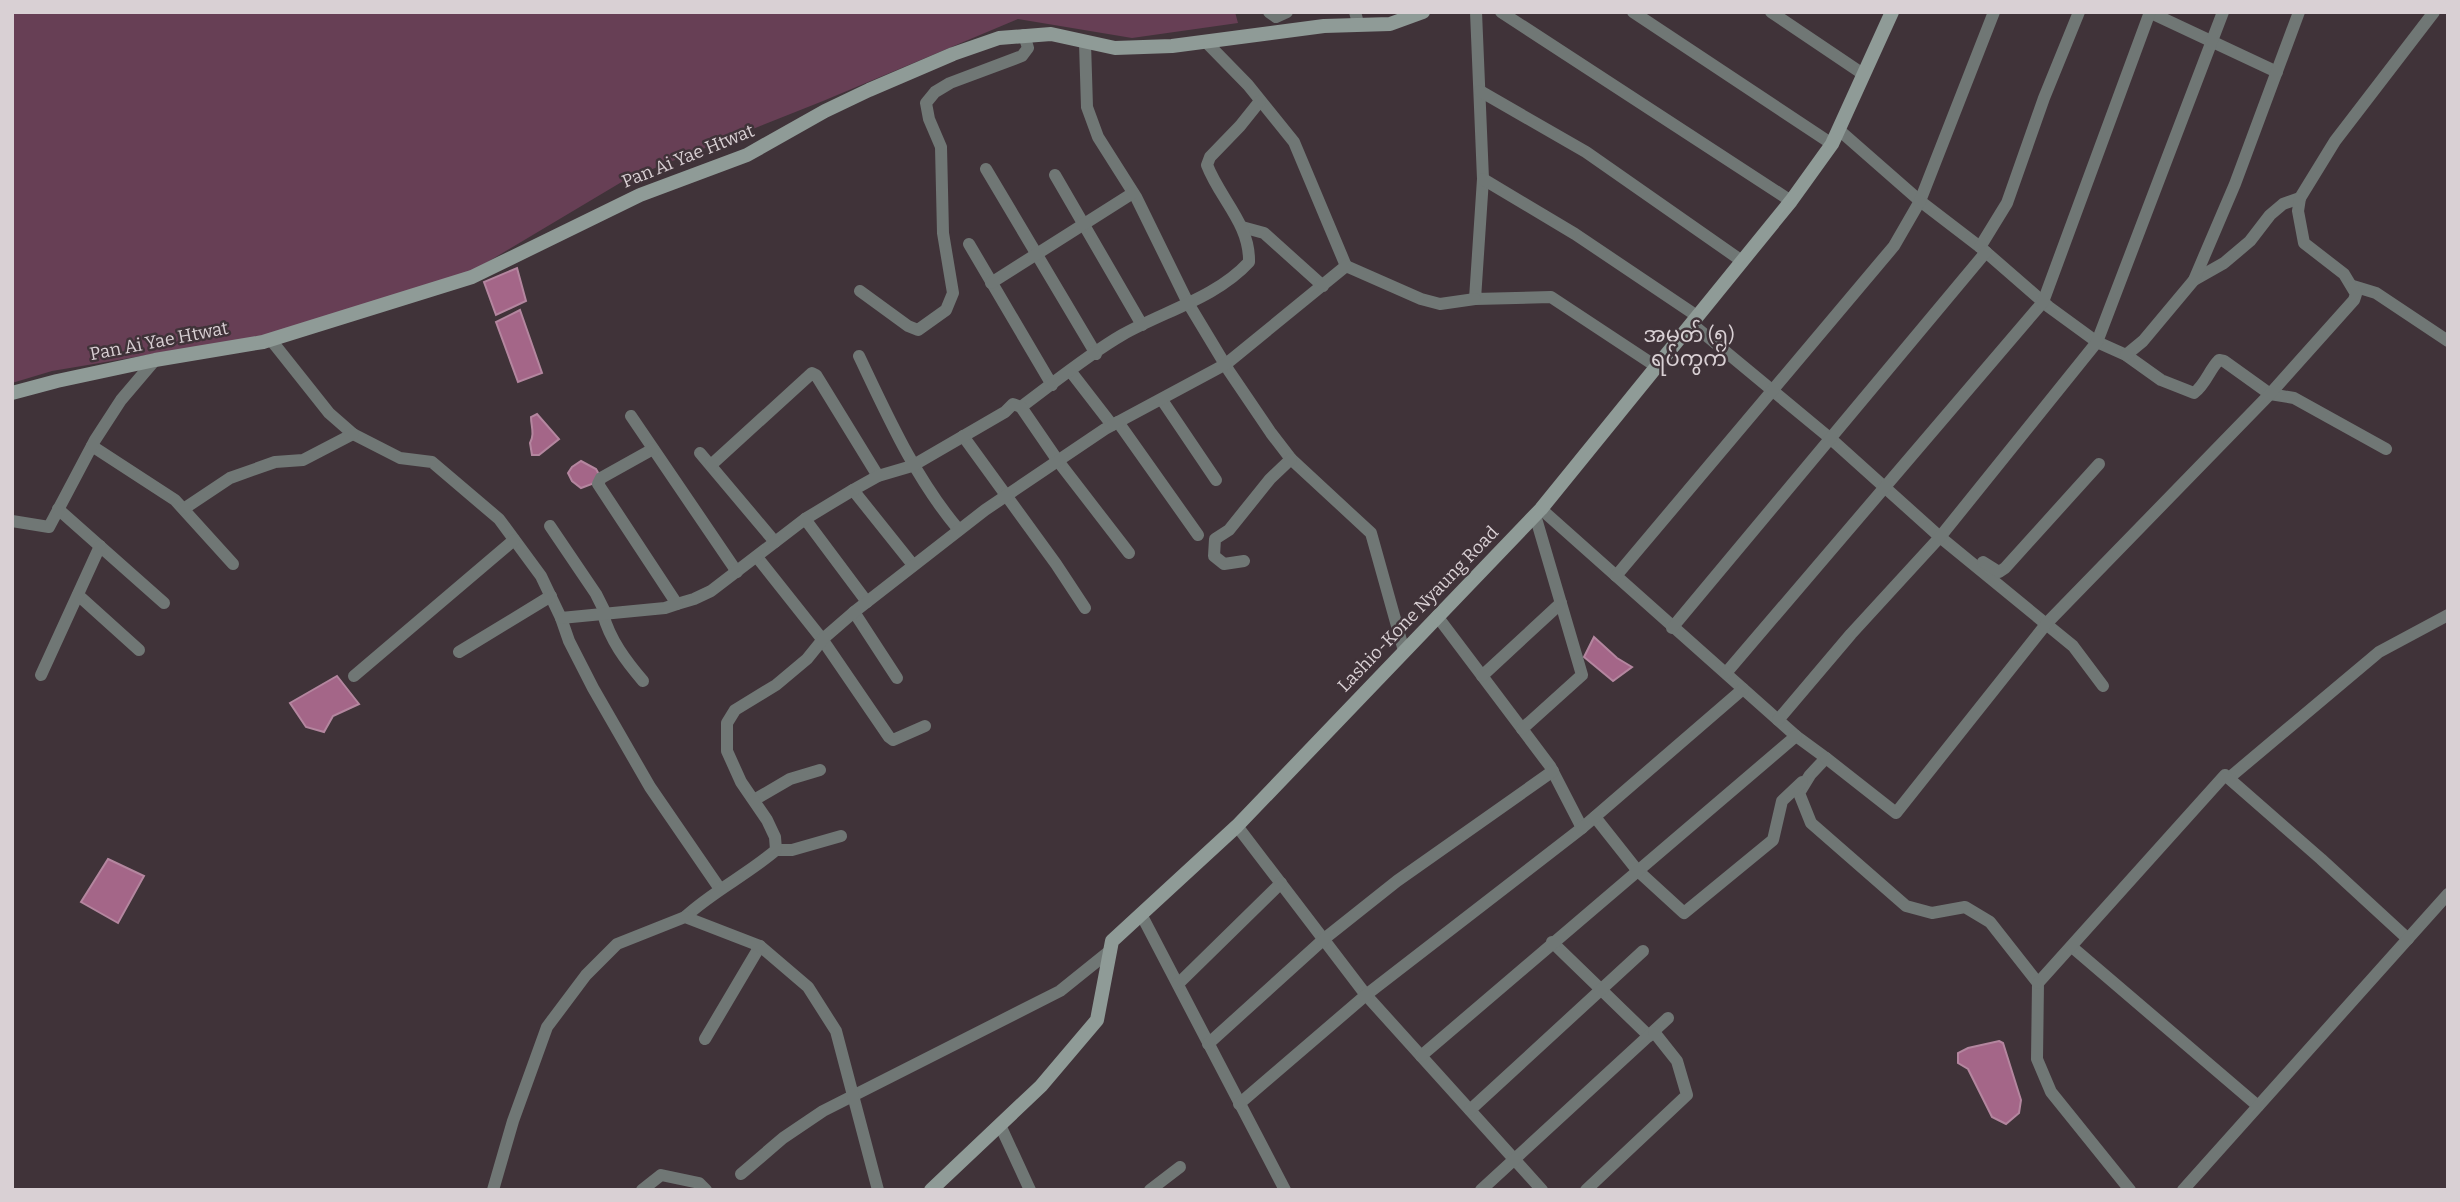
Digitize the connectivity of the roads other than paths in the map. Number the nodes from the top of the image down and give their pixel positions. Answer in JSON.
{"nodes":[{"id":1,"x":1269,"y":12,"type":"edge"},
{"id":2,"x":1287,"y":12,"type":"edge"},
{"id":3,"x":1423,"y":12,"type":"edge"},
{"id":4,"x":1476,"y":12,"type":"edge"},
{"id":5,"x":1501,"y":12,"type":"edge"},
{"id":6,"x":1633,"y":12,"type":"edge"},
{"id":7,"x":1771,"y":12,"type":"edge"},
{"id":8,"x":1892,"y":12,"type":"edge"},
{"id":9,"x":1994,"y":12,"type":"edge"},
{"id":10,"x":2079,"y":12,"type":"edge"},
{"id":11,"x":2149,"y":12,"type":"edge"},
{"id":12,"x":2223,"y":12,"type":"edge"},
{"id":13,"x":2299,"y":12,"type":"edge"},
{"id":14,"x":2434,"y":12,"type":"edge"},
{"id":15,"x":1356,"y":18,"type":"edge"},
{"id":16,"x":1024,"y":35,"type":"junction"},
{"id":17,"x":1206,"y":42,"type":"junction"},
{"id":18,"x":1085,"y":43,"type":"junction"},
{"id":19,"x":2212,"y":43,"type":"junction"},
{"id":20,"x":2277,"y":72,"type":"junction"},
{"id":21,"x":1863,"y":75,"type":"junction"},
{"id":22,"x":1480,"y":91,"type":"junction"},
{"id":23,"x":1260,"y":101,"type":"junction"},
{"id":24,"x":1839,"y":130,"type":"junction"},
{"id":25,"x":1832,"y":144,"type":"junction"},
{"id":26,"x":986,"y":169,"type":"dead end"},
{"id":27,"x":1055,"y":175,"type":"dead end"},
{"id":28,"x":1483,"y":179,"type":"junction"},
{"id":29,"x":1133,"y":193,"type":"junction"},
{"id":30,"x":2300,"y":198,"type":"junction"},
{"id":31,"x":1791,"y":201,"type":"junction"},
{"id":32,"x":1920,"y":201,"type":"junction"},
{"id":33,"x":1082,"y":224,"type":"junction"},
{"id":34,"x":1242,"y":227,"type":"junction"},
{"id":35,"x":969,"y":244,"type":"dead end"},
{"id":36,"x":1983,"y":250,"type":"junction"},
{"id":37,"x":1035,"y":254,"type":"junction"},
{"id":38,"x":1742,"y":261,"type":"junction"},
{"id":39,"x":1346,"y":266,"type":"junction"},
{"id":40,"x":2194,"y":280,"type":"junction"},
{"id":41,"x":991,"y":283,"type":"junction"},
{"id":42,"x":1323,"y":286,"type":"junction"},
{"id":43,"x":2353,"y":286,"type":"junction"},
{"id":44,"x":860,"y":291,"type":"dead end"},
{"id":45,"x":1475,"y":299,"type":"junction"},
{"id":46,"x":2043,"y":302,"type":"junction"},
{"id":47,"x":1188,"y":303,"type":"junction"},
{"id":48,"x":1694,"y":320,"type":"junction"},
{"id":49,"x":1142,"y":325,"type":"junction"},
{"id":50,"x":271,"y":340,"type":"junction"},
{"id":51,"x":2448,"y":341,"type":"edge"},
{"id":52,"x":2098,"y":342,"type":"junction"},
{"id":53,"x":1096,"y":354,"type":"junction"},
{"id":54,"x":2126,"y":355,"type":"junction"},
{"id":55,"x":859,"y":356,"type":"dead end"},
{"id":56,"x":155,"y":360,"type":"junction"},
{"id":57,"x":1226,"y":364,"type":"junction"},
{"id":58,"x":1657,"y":367,"type":"junction"},
{"id":59,"x":1071,"y":372,"type":"junction"},
{"id":60,"x":1052,"y":385,"type":"junction"},
{"id":61,"x":1771,"y":391,"type":"junction"},
{"id":62,"x":12,"y":393,"type":"edge"},
{"id":63,"x":2270,"y":394,"type":"junction"},
{"id":64,"x":1162,"y":400,"type":"junction"},
{"id":65,"x":1021,"y":407,"type":"junction"},
{"id":66,"x":631,"y":416,"type":"dead end"},
{"id":67,"x":1115,"y":424,"type":"junction"},
{"id":68,"x":353,"y":434,"type":"junction"},
{"id":69,"x":963,"y":436,"type":"junction"},
{"id":70,"x":1831,"y":439,"type":"junction"},
{"id":71,"x":92,"y":446,"type":"junction"},
{"id":72,"x":653,"y":449,"type":"junction"},
{"id":73,"x":2386,"y":449,"type":"dead end"},
{"id":74,"x":700,"y":453,"type":"dead end"},
{"id":75,"x":1291,"y":459,"type":"junction"},
{"id":76,"x":1058,"y":461,"type":"junction"},
{"id":77,"x":2099,"y":464,"type":"dead end"},
{"id":78,"x":711,"y":465,"type":"junction"},
{"id":79,"x":912,"y":466,"type":"junction"},
{"id":80,"x":878,"y":476,"type":"junction"},
{"id":81,"x":1216,"y":480,"type":"dead end"},
{"id":82,"x":1885,"y":487,"type":"junction"},
{"id":83,"x":853,"y":490,"type":"junction"},
{"id":84,"x":1006,"y":498,"type":"junction"},
{"id":85,"x":184,"y":508,"type":"junction"},
{"id":86,"x":58,"y":509,"type":"junction"},
{"id":87,"x":1538,"y":512,"type":"junction"},
{"id":88,"x":805,"y":519,"type":"junction"},
{"id":89,"x":12,"y":520,"type":"edge"},
{"id":90,"x":550,"y":526,"type":"dead end"},
{"id":91,"x":959,"y":530,"type":"junction"},
{"id":92,"x":1198,"y":536,"type":"dead end"},
{"id":93,"x":1940,"y":537,"type":"junction"},
{"id":94,"x":514,"y":541,"type":"junction"},
{"id":95,"x":775,"y":542,"type":"junction"},
{"id":96,"x":100,"y":546,"type":"junction"},
{"id":97,"x":1129,"y":553,"type":"dead end"},
{"id":98,"x":757,"y":557,"type":"junction"},
{"id":99,"x":1244,"y":561,"type":"dead end"},
{"id":100,"x":233,"y":564,"type":"dead end"},
{"id":101,"x":913,"y":565,"type":"junction"},
{"id":102,"x":737,"y":572,"type":"junction"},
{"id":103,"x":1616,"y":576,"type":"junction"},
{"id":104,"x":78,"y":594,"type":"junction"},
{"id":105,"x":551,"y":596,"type":"junction"},
{"id":106,"x":867,"y":602,"type":"junction"},
{"id":107,"x":164,"y":603,"type":"dead end"},
{"id":108,"x":1561,"y":603,"type":"junction"},
{"id":109,"x":677,"y":604,"type":"junction"},
{"id":110,"x":1086,"y":608,"type":"dead end"},
{"id":111,"x":854,"y":612,"type":"junction"},
{"id":112,"x":605,"y":614,"type":"junction"},
{"id":113,"x":2448,"y":615,"type":"edge"},
{"id":114,"x":1437,"y":616,"type":"junction"},
{"id":115,"x":561,"y":618,"type":"junction"},
{"id":116,"x":2047,"y":623,"type":"junction"},
{"id":117,"x":1672,"y":628,"type":"junction"},
{"id":118,"x":822,"y":639,"type":"junction"},
{"id":119,"x":139,"y":650,"type":"dead end"},
{"id":120,"x":1404,"y":651,"type":"junction"},
{"id":121,"x":459,"y":652,"type":"dead end"},
{"id":122,"x":1726,"y":673,"type":"junction"},
{"id":123,"x":41,"y":675,"type":"dead end"},
{"id":124,"x":354,"y":676,"type":"dead end"},
{"id":125,"x":1482,"y":676,"type":"junction"},
{"id":126,"x":897,"y":678,"type":"dead end"},
{"id":127,"x":643,"y":681,"type":"dead end"},
{"id":128,"x":2103,"y":686,"type":"dead end"},
{"id":129,"x":1743,"y":689,"type":"junction"},
{"id":130,"x":1778,"y":720,"type":"junction"},
{"id":131,"x":925,"y":726,"type":"dead end"},
{"id":132,"x":1522,"y":729,"type":"junction"},
{"id":133,"x":1796,"y":736,"type":"junction"},
{"id":134,"x":1826,"y":758,"type":"junction"},
{"id":135,"x":820,"y":770,"type":"dead end"},
{"id":136,"x":1553,"y":771,"type":"junction"},
{"id":137,"x":1810,"y":775,"type":"junction"},
{"id":138,"x":2229,"y":778,"type":"junction"},
{"id":139,"x":754,"y":800,"type":"junction"},
{"id":140,"x":1595,"y":817,"type":"junction"},
{"id":141,"x":1237,"y":826,"type":"junction"},
{"id":142,"x":1582,"y":828,"type":"junction"},
{"id":143,"x":841,"y":836,"type":"dead end"},
{"id":144,"x":776,"y":850,"type":"junction"},
{"id":145,"x":1637,"y":870,"type":"junction"},
{"id":146,"x":1281,"y":883,"type":"junction"},
{"id":147,"x":720,"y":889,"type":"junction"},
{"id":148,"x":2448,"y":894,"type":"edge"},
{"id":149,"x":1142,"y":916,"type":"junction"},
{"id":150,"x":685,"y":917,"type":"junction"},
{"id":151,"x":1324,"y":939,"type":"junction"},
{"id":152,"x":2408,"y":939,"type":"junction"},
{"id":153,"x":1552,"y":942,"type":"junction"},
{"id":154,"x":760,"y":946,"type":"junction"},
{"id":155,"x":2072,"y":947,"type":"junction"},
{"id":156,"x":1111,"y":950,"type":"junction"},
{"id":157,"x":1643,"y":951,"type":"dead end"},
{"id":158,"x":2038,"y":983,"type":"junction"},
{"id":159,"x":1178,"y":984,"type":"junction"},
{"id":160,"x":1602,"y":989,"type":"junction"},
{"id":161,"x":1366,"y":995,"type":"junction"},
{"id":162,"x":1668,"y":1018,"type":"dead end"},
{"id":163,"x":1651,"y":1034,"type":"junction"},
{"id":164,"x":705,"y":1039,"type":"dead end"},
{"id":165,"x":1208,"y":1044,"type":"junction"},
{"id":166,"x":1421,"y":1056,"type":"junction"},
{"id":167,"x":852,"y":1098,"type":"junction"},
{"id":168,"x":1239,"y":1104,"type":"junction"},
{"id":169,"x":2258,"y":1105,"type":"junction"},
{"id":170,"x":1470,"y":1110,"type":"junction"},
{"id":171,"x":1000,"y":1125,"type":"junction"},
{"id":172,"x":1515,"y":1159,"type":"junction"},
{"id":173,"x":1180,"y":1167,"type":"dead end"},
{"id":174,"x":741,"y":1174,"type":"dead end"},
{"id":175,"x":493,"y":1190,"type":"edge"},
{"id":176,"x":642,"y":1190,"type":"edge"},
{"id":177,"x":706,"y":1190,"type":"edge"},
{"id":178,"x":878,"y":1190,"type":"edge"},
{"id":179,"x":931,"y":1190,"type":"edge"},
{"id":180,"x":1030,"y":1190,"type":"edge"},
{"id":181,"x":1150,"y":1190,"type":"edge"},
{"id":182,"x":1285,"y":1190,"type":"edge"},
{"id":183,"x":1481,"y":1190,"type":"edge"},
{"id":184,"x":1542,"y":1190,"type":"edge"},
{"id":185,"x":1586,"y":1190,"type":"edge"},
{"id":186,"x":2130,"y":1190,"type":"edge"},
{"id":187,"x":2183,"y":1190,"type":"edge"}],
"edges":[{"from":1,"to":2,"type":"street"},
{"from":3,"to":15,"type":"main road","name":"Pan Ai Yae Htwat"},
{"from":4,"to":22,"type":"street"},
{"from":5,"to":31,"type":"street"},
{"from":6,"to":25,"type":"street"},
{"from":7,"to":21,"type":"street"},
{"from":8,"to":21,"type":"main road","name":"Lashio-Kone Nyaung Road"},
{"from":9,"to":32,"type":"street"},
{"from":10,"to":36,"type":"street"},
{"from":11,"to":19,"type":"street"},
{"from":11,"to":46,"type":"street"},
{"from":12,"to":19,"type":"street"},
{"from":13,"to":20,"type":"street"},
{"from":14,"to":30,"type":"street"},
{"from":15,"to":17,"type":"main road","name":"Pan Ai Yae Htwat"},
{"from":16,"to":18,"type":"main road","name":"Pan Ai Yae Htwat"},
{"from":16,"to":44,"type":"street"},
{"from":16,"to":50,"type":"main road","name":"Pan Ai Yae Htwat"},
{"from":17,"to":18,"type":"main road","name":"Pan Ai Yae Htwat"},
{"from":17,"to":23,"type":"street"},
{"from":18,"to":29,"type":"street"},
{"from":19,"to":20,"type":"street"},
{"from":19,"to":52,"type":"street"},
{"from":20,"to":40,"type":"street"},
{"from":21,"to":24,"type":"main road","name":"Lashio-Kone Nyaung Road"},
{"from":22,"to":28,"type":"street"},
{"from":22,"to":38,"type":"street"},
{"from":23,"to":34,"type":"street"},
{"from":23,"to":39,"type":"street"},
{"from":24,"to":25,"type":"main road","name":"Lashio-Kone Nyaung Road"},
{"from":24,"to":32,"type":"street"},
{"from":25,"to":31,"type":"main road","name":"Lashio-Kone Nyaung Road"},
{"from":26,"to":37,"type":"street"},
{"from":27,"to":33,"type":"street"},
{"from":28,"to":45,"type":"street"},
{"from":28,"to":48,"type":"street"},
{"from":29,"to":33,"type":"street"},
{"from":29,"to":47,"type":"street"},
{"from":30,"to":40,"type":"street"},
{"from":30,"to":43,"type":"street"},
{"from":31,"to":38,"type":"main road","name":"Lashio-Kone Nyaung Road"},
{"from":32,"to":36,"type":"street"},
{"from":32,"to":61,"type":"street"},
{"from":33,"to":37,"type":"street"},
{"from":33,"to":49,"type":"street"},
{"from":34,"to":42,"type":"street"},
{"from":34,"to":47,"type":"street"},
{"from":35,"to":41,"type":"street"},
{"from":36,"to":46,"type":"street"},
{"from":36,"to":70,"type":"street"},
{"from":37,"to":41,"type":"street"},
{"from":37,"to":53,"type":"street"},
{"from":38,"to":48,"type":"main road","name":"Lashio-Kone Nyaung Road"},
{"from":39,"to":42,"type":"street"},
{"from":39,"to":45,"type":"street"},
{"from":40,"to":54,"type":"street"},
{"from":41,"to":60,"type":"street"},
{"from":42,"to":57,"type":"street"},
{"from":43,"to":51,"type":"street"},
{"from":43,"to":63,"type":"street"},
{"from":45,"to":58,"type":"street"},
{"from":46,"to":52,"type":"street"},
{"from":46,"to":82,"type":"street"},
{"from":47,"to":49,"type":"street"},
{"from":47,"to":57,"type":"street"},
{"from":48,"to":58,"type":"main road","name":"Lashio-Kone Nyaung Road"},
{"from":48,"to":61,"type":"street"},
{"from":49,"to":53,"type":"street"},
{"from":50,"to":56,"type":"main road","name":"Pan Ai Yae Htwat"},
{"from":50,"to":68,"type":"street"},
{"from":52,"to":54,"type":"street"},
{"from":52,"to":93,"type":"street"},
{"from":53,"to":59,"type":"street"},
{"from":54,"to":63,"type":"street"},
{"from":55,"to":79,"type":"street"},
{"from":56,"to":62,"type":"main road","name":"Pan Ai Yae Htwat"},
{"from":56,"to":71,"type":"street"},
{"from":57,"to":64,"type":"street"},
{"from":57,"to":75,"type":"street"},
{"from":58,"to":87,"type":"main road","name":"Lashio-Kone Nyaung Road"},
{"from":59,"to":60,"type":"street"},
{"from":59,"to":67,"type":"street"},
{"from":60,"to":65,"type":"street"},
{"from":61,"to":70,"type":"street"},
{"from":61,"to":103,"type":"street"},
{"from":63,"to":73,"type":"street"},
{"from":63,"to":116,"type":"street"},
{"from":64,"to":67,"type":"street"},
{"from":64,"to":81,"type":"street"},
{"from":65,"to":69,"type":"street"},
{"from":65,"to":76,"type":"street"},
{"from":66,"to":72,"type":"street"},
{"from":67,"to":76,"type":"street"},
{"from":67,"to":92,"type":"street"},
{"from":68,"to":85,"type":"street"},
{"from":68,"to":94,"type":"street"},
{"from":69,"to":79,"type":"street"},
{"from":69,"to":84,"type":"street"},
{"from":70,"to":82,"type":"street"},
{"from":70,"to":117,"type":"street"},
{"from":71,"to":85,"type":"street"},
{"from":71,"to":86,"type":"street"},
{"from":72,"to":102,"type":"street"},
{"from":72,"to":109,"type":"street"},
{"from":74,"to":78,"type":"street"},
{"from":75,"to":99,"type":"street"},
{"from":75,"to":120,"type":"street"},
{"from":76,"to":84,"type":"street"},
{"from":76,"to":97,"type":"street"},
{"from":77,"to":93,"type":"street"},
{"from":78,"to":80,"type":"street"},
{"from":78,"to":95,"type":"street"},
{"from":79,"to":80,"type":"street"},
{"from":79,"to":91,"type":"street"},
{"from":80,"to":83,"type":"street"},
{"from":82,"to":93,"type":"street"},
{"from":82,"to":122,"type":"street"},
{"from":83,"to":88,"type":"street"},
{"from":83,"to":101,"type":"street"},
{"from":84,"to":91,"type":"street"},
{"from":84,"to":110,"type":"street"},
{"from":85,"to":100,"type":"street"},
{"from":86,"to":89,"type":"street"},
{"from":86,"to":96,"type":"street"},
{"from":87,"to":103,"type":"street"},
{"from":87,"to":108,"type":"street"},
{"from":87,"to":114,"type":"main road","name":"Lashio-Kone Nyaung Road"},
{"from":88,"to":95,"type":"street"},
{"from":88,"to":106,"type":"street"},
{"from":90,"to":112,"type":"street"},
{"from":91,"to":101,"type":"street"},
{"from":93,"to":116,"type":"street"},
{"from":93,"to":130,"type":"street"},
{"from":94,"to":105,"type":"street"},
{"from":94,"to":124,"type":"street"},
{"from":95,"to":98,"type":"street"},
{"from":96,"to":104,"type":"street"},
{"from":96,"to":107,"type":"street"},
{"from":98,"to":102,"type":"street"},
{"from":98,"to":118,"type":"street"},
{"from":101,"to":106,"type":"street"},
{"from":102,"to":109,"type":"street"},
{"from":103,"to":117,"type":"street"},
{"from":104,"to":119,"type":"street"},
{"from":104,"to":123,"type":"street"},
{"from":105,"to":115,"type":"street"},
{"from":105,"to":121,"type":"street"},
{"from":106,"to":111,"type":"street"},
{"from":108,"to":125,"type":"street"},
{"from":108,"to":132,"type":"street"},
{"from":109,"to":112,"type":"street"},
{"from":111,"to":118,"type":"street"},
{"from":111,"to":126,"type":"street"},
{"from":112,"to":115,"type":"street"},
{"from":112,"to":127,"type":"street"},
{"from":113,"to":138,"type":"street"},
{"from":114,"to":120,"type":"main road","name":"Lashio-Kone Nyaung Road"},
{"from":114,"to":125,"type":"street"},
{"from":115,"to":147,"type":"street"},
{"from":116,"to":128,"type":"street"},
{"from":116,"to":134,"type":"street"},
{"from":117,"to":122,"type":"street"},
{"from":118,"to":131,"type":"street"},
{"from":118,"to":139,"type":"street"},
{"from":120,"to":141,"type":"main road","name":"Lashio-Kone Nyaung Road"},
{"from":122,"to":129,"type":"street"},
{"from":125,"to":132,"type":"street"},
{"from":129,"to":130,"type":"street"},
{"from":129,"to":140,"type":"street"},
{"from":130,"to":133,"type":"street"},
{"from":132,"to":136,"type":"street"},
{"from":133,"to":134,"type":"street"},
{"from":133,"to":145,"type":"street"},
{"from":134,"to":137,"type":"street"},
{"from":135,"to":139,"type":"street"},
{"from":136,"to":142,"type":"street"},
{"from":136,"to":151,"type":"street"},
{"from":137,"to":145,"type":"street"},
{"from":137,"to":158,"type":"street"},
{"from":138,"to":152,"type":"street"},
{"from":138,"to":155,"type":"street"},
{"from":139,"to":144,"type":"street"},
{"from":140,"to":142,"type":"street"},
{"from":140,"to":145,"type":"street"},
{"from":141,"to":146,"type":"street"},
{"from":141,"to":149,"type":"main road","name":"Lashio-Kone Nyaung Road"},
{"from":142,"to":161,"type":"street"},
{"from":143,"to":144,"type":"street"},
{"from":144,"to":147,"type":"street"},
{"from":145,"to":153,"type":"street"},
{"from":146,"to":151,"type":"street"},
{"from":146,"to":159,"type":"street"},
{"from":147,"to":150,"type":"street"},
{"from":148,"to":152,"type":"street"},
{"from":149,"to":156,"type":"main road","name":"Lashio-Kone Nyaung Road"},
{"from":149,"to":159,"type":"street"},
{"from":150,"to":154,"type":"street"},
{"from":150,"to":175,"type":"street"},
{"from":151,"to":161,"type":"street"},
{"from":151,"to":165,"type":"street"},
{"from":152,"to":169,"type":"street"},
{"from":153,"to":160,"type":"street"},
{"from":153,"to":166,"type":"street"},
{"from":154,"to":164,"type":"street"},
{"from":154,"to":167,"type":"street"},
{"from":155,"to":158,"type":"street"},
{"from":155,"to":169,"type":"street"},
{"from":156,"to":167,"type":"street"},
{"from":156,"to":171,"type":"main road","name":"Lashio-Kone Nyaung Road"},
{"from":157,"to":160,"type":"street"},
{"from":158,"to":186,"type":"street"},
{"from":159,"to":165,"type":"street"},
{"from":160,"to":163,"type":"street"},
{"from":160,"to":170,"type":"street"},
{"from":161,"to":166,"type":"street"},
{"from":161,"to":168,"type":"street"},
{"from":162,"to":163,"type":"street"},
{"from":163,"to":172,"type":"street"},
{"from":163,"to":185,"type":"street"},
{"from":165,"to":168,"type":"street"},
{"from":166,"to":170,"type":"street"},
{"from":167,"to":174,"type":"street"},
{"from":167,"to":178,"type":"street"},
{"from":168,"to":182,"type":"street"},
{"from":169,"to":187,"type":"street"},
{"from":170,"to":172,"type":"street"},
{"from":171,"to":179,"type":"main road","name":"Lashio-Kone Nyaung Road"},
{"from":171,"to":180,"type":"street"},
{"from":172,"to":183,"type":"street"},
{"from":172,"to":184,"type":"street"},
{"from":173,"to":181,"type":"street"},
{"from":176,"to":177,"type":"street"}]}
